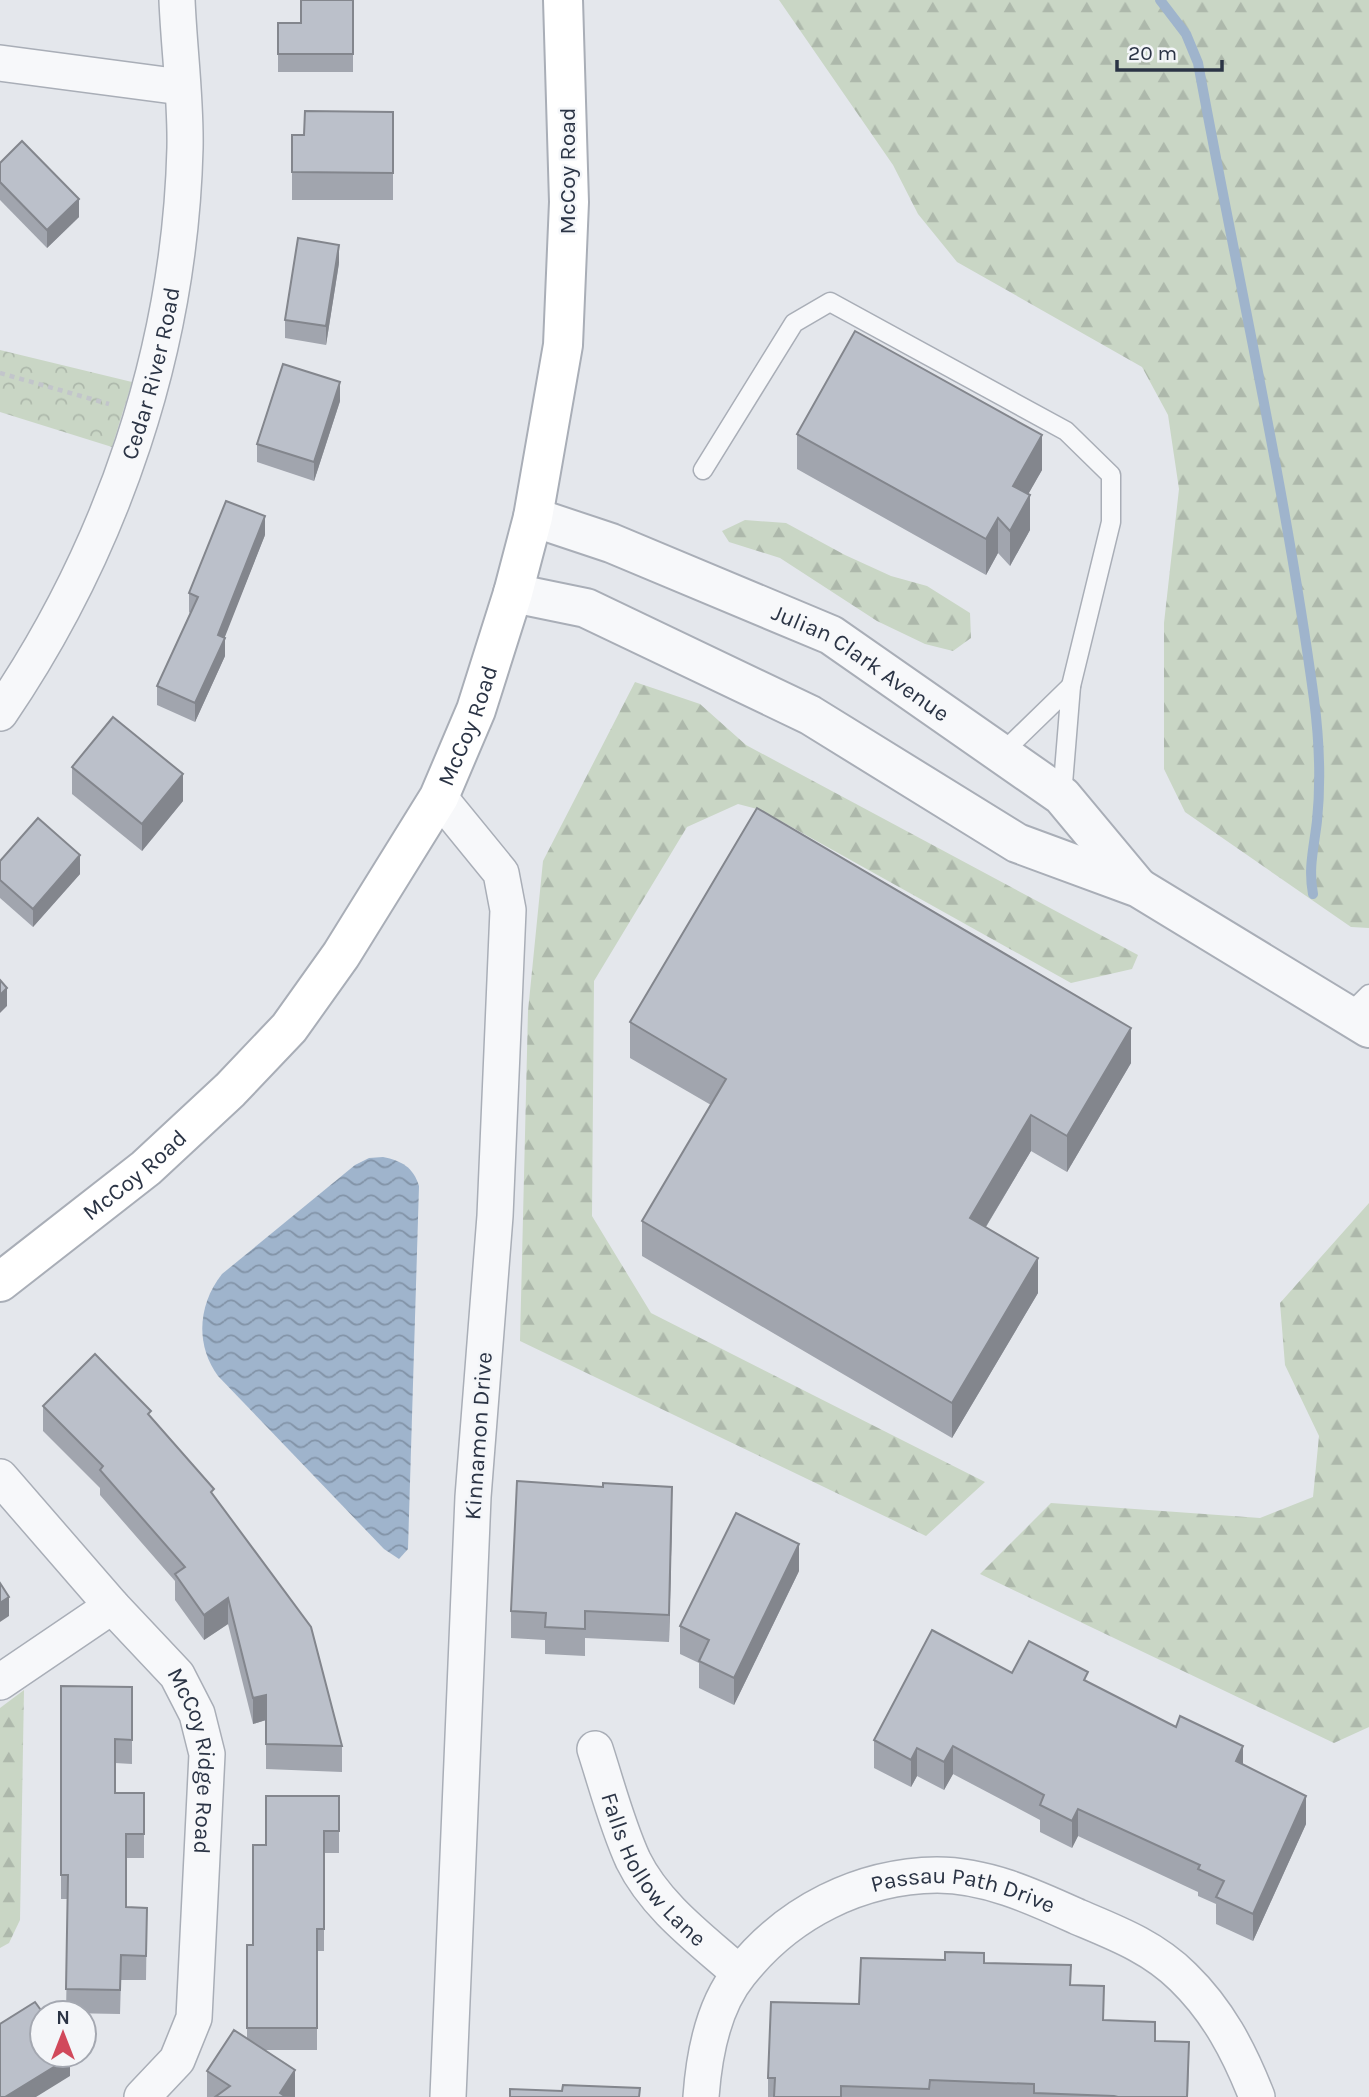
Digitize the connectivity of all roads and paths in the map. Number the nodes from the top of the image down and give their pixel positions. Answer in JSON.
{"nodes":[{"id":1,"x":177,"y":0,"type":"edge"},
{"id":2,"x":563,"y":0,"type":"edge"},
{"id":3,"x":0,"y":63,"type":"edge"},
{"id":4,"x":181,"y":87,"type":"junction"},
{"id":5,"x":0,"y":373,"type":"edge"},
{"id":6,"x":144,"y":414,"type":"junction"},
{"id":7,"x":703,"y":470,"type":"dead end"},
{"id":8,"x":533,"y":517,"type":"junction"},
{"id":9,"x":513,"y":593,"type":"junction"},
{"id":10,"x":1071,"y":686,"type":"junction"},
{"id":11,"x":0,"y":713,"type":"edge"},
{"id":12,"x":1001,"y":754,"type":"junction"},
{"id":13,"x":1062,"y":796,"type":"junction"},
{"id":14,"x":439,"y":797,"type":"junction"},
{"id":15,"x":1139,"y":888,"type":"junction"},
{"id":16,"x":1362,"y":1012,"type":"edge"},
{"id":17,"x":0,"y":1282,"type":"edge"},
{"id":18,"x":0,"y":1477,"type":"edge"},
{"id":19,"x":112,"y":1606,"type":"junction"},
{"id":20,"x":0,"y":1682,"type":"edge"},
{"id":21,"x":595,"y":1749,"type":"dead end"},
{"id":22,"x":739,"y":1973,"type":"junction"},
{"id":23,"x":142,"y":2097,"type":"edge"},
{"id":24,"x":448,"y":2097,"type":"edge"},
{"id":25,"x":701,"y":2097,"type":"edge"},
{"id":26,"x":1257,"y":2097,"type":"edge"}],
"edges":[{"from":1,"to":4,"type":"street","name":"Cedar River Road"},
{"from":2,"to":8,"type":"main road","name":"McCoy Road"},
{"from":3,"to":4,"type":"street"},
{"from":4,"to":6,"type":"street","name":"Cedar River Road"},
{"from":5,"to":6,"type":"path"},
{"from":6,"to":11,"type":"street","name":"Cedar River Road"},
{"from":7,"to":10,"type":"lane"},
{"from":8,"to":9,"type":"main road","name":"McCoy Road"},
{"from":8,"to":12,"type":"street","name":"Julian Clark Avenue"},
{"from":9,"to":14,"type":"main road","name":"McCoy Road"},
{"from":9,"to":15,"type":"street","name":"Julian Clark Avenue"},
{"from":10,"to":12,"type":"lane"},
{"from":10,"to":13,"type":"lane"},
{"from":12,"to":13,"type":"street","name":"Julian Clark Avenue"},
{"from":13,"to":15,"type":"street","name":"Julian Clark Avenue"},
{"from":14,"to":17,"type":"main road","name":"McCoy Road"},
{"from":14,"to":24,"type":"street","name":"Kinnamon Drive"},
{"from":15,"to":16,"type":"street","name":"Julian Clark Avenue"},
{"from":18,"to":19,"type":"street","name":"McCoy Ridge Road"},
{"from":19,"to":20,"type":"street"},
{"from":19,"to":23,"type":"street","name":"McCoy Ridge Road"},
{"from":21,"to":22,"type":"street","name":"Falls Hollow Lane"},
{"from":22,"to":25,"type":"street","name":"Passau Path Drive"},
{"from":22,"to":26,"type":"street","name":"Passau Path Drive"}]}
